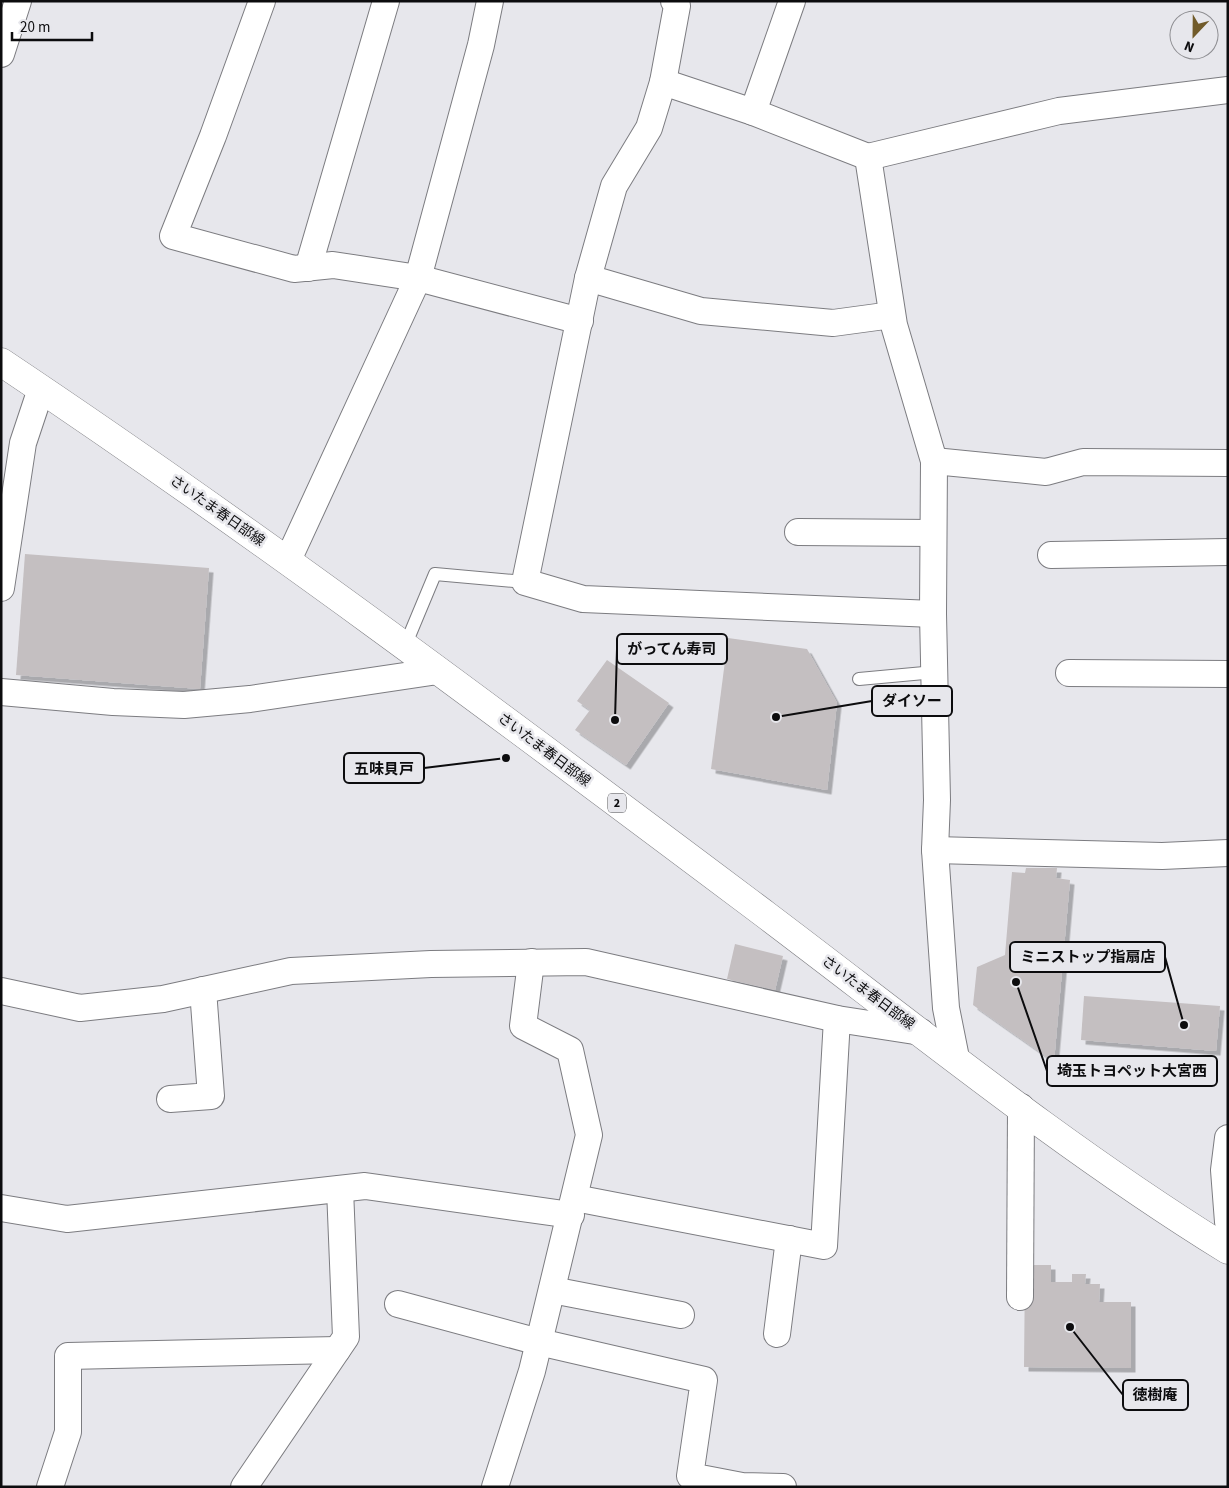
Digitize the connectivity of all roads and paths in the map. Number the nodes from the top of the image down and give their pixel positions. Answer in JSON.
{"nodes":[{"id":1,"x":18,"y":1,"type":"edge"},
{"id":2,"x":262,"y":1,"type":"edge"},
{"id":3,"x":386,"y":1,"type":"edge"},
{"id":4,"x":490,"y":1,"type":"edge"},
{"id":5,"x":674,"y":1,"type":"edge"},
{"id":6,"x":792,"y":1,"type":"edge"},
{"id":7,"x":1,"y":54,"type":"edge"},
{"id":8,"x":663,"y":82,"type":"junction"},
{"id":9,"x":1228,"y":90,"type":"edge"},
{"id":10,"x":753,"y":112,"type":"junction"},
{"id":11,"x":868,"y":158,"type":"junction"},
{"id":12,"x":308,"y":268,"type":"junction"},
{"id":13,"x":418,"y":278,"type":"junction"},
{"id":14,"x":588,"y":278,"type":"junction"},
{"id":15,"x":892,"y":315,"type":"junction"},
{"id":16,"x":580,"y":322,"type":"junction"},
{"id":17,"x":1,"y":362,"type":"edge"},
{"id":18,"x":41,"y":389,"type":"junction"},
{"id":19,"x":934,"y":461,"type":"junction"},
{"id":20,"x":1228,"y":462,"type":"edge"},
{"id":21,"x":7,"y":504,"type":"edge"},
{"id":22,"x":798,"y":532,"type":"dead end"},
{"id":23,"x":934,"y":533,"type":"junction"},
{"id":24,"x":1228,"y":552,"type":"edge"},
{"id":25,"x":1051,"y":555,"type":"dead end"},
{"id":26,"x":288,"y":560,"type":"junction"},
{"id":27,"x":526,"y":582,"type":"junction"},
{"id":28,"x":1,"y":588,"type":"edge"},
{"id":29,"x":933,"y":614,"type":"junction"},
{"id":30,"x":405,"y":646,"type":"junction"},
{"id":31,"x":438,"y":671,"type":"junction"},
{"id":32,"x":936,"y":672,"type":"junction"},
{"id":33,"x":1069,"y":673,"type":"dead end"},
{"id":34,"x":1228,"y":674,"type":"edge"},
{"id":35,"x":859,"y":679,"type":"dead end"},
{"id":36,"x":1,"y":692,"type":"edge"},
{"id":37,"x":935,"y":850,"type":"junction"},
{"id":38,"x":1228,"y":854,"type":"edge"},
{"id":39,"x":531,"y":962,"type":"junction"},
{"id":40,"x":203,"y":990,"type":"junction"},
{"id":41,"x":1,"y":991,"type":"edge"},
{"id":42,"x":837,"y":1019,"type":"junction"},
{"id":43,"x":921,"y":1032,"type":"junction"},
{"id":44,"x":956,"y":1058,"type":"junction"},
{"id":45,"x":170,"y":1099,"type":"dead end"},
{"id":46,"x":1021,"y":1107,"type":"junction"},
{"id":47,"x":1228,"y":1138,"type":"edge"},
{"id":48,"x":340,"y":1189,"type":"junction"},
{"id":49,"x":573,"y":1207,"type":"junction"},
{"id":50,"x":1,"y":1208,"type":"edge"},
{"id":51,"x":1228,"y":1222,"type":"edge"},
{"id":52,"x":788,"y":1239,"type":"junction"},
{"id":53,"x":1228,"y":1250,"type":"edge"},
{"id":54,"x":552,"y":1290,"type":"junction"},
{"id":55,"x":1020,"y":1297,"type":"dead end"},
{"id":56,"x":398,"y":1304,"type":"dead end"},
{"id":57,"x":681,"y":1315,"type":"dead end"},
{"id":58,"x":777,"y":1334,"type":"dead end"},
{"id":59,"x":539,"y":1342,"type":"junction"},
{"id":60,"x":337,"y":1350,"type":"junction"},
{"id":61,"x":742,"y":1486,"type":"edge"},
{"id":62,"x":50,"y":1487,"type":"edge"},
{"id":63,"x":244,"y":1487,"type":"edge"},
{"id":64,"x":495,"y":1487,"type":"edge"},
{"id":65,"x":783,"y":1487,"type":"edge"}],
"edges":[{"from":1,"to":7,"type":"street"},
{"from":2,"to":12,"type":"street"},
{"from":3,"to":12,"type":"street"},
{"from":4,"to":13,"type":"street"},
{"from":5,"to":8,"type":"street"},
{"from":6,"to":10,"type":"street"},
{"from":8,"to":10,"type":"street"},
{"from":8,"to":14,"type":"street"},
{"from":9,"to":11,"type":"street"},
{"from":10,"to":11,"type":"street"},
{"from":11,"to":15,"type":"street"},
{"from":12,"to":13,"type":"street"},
{"from":13,"to":16,"type":"street"},
{"from":13,"to":26,"type":"street"},
{"from":14,"to":15,"type":"street"},
{"from":14,"to":16,"type":"street"},
{"from":15,"to":19,"type":"street"},
{"from":16,"to":27,"type":"street"},
{"from":17,"to":18,"type":"main road","name":"さいたま春日部線","number":"2"},
{"from":18,"to":21,"type":"street"},
{"from":18,"to":26,"type":"main road","name":"さいたま春日部線","number":"2"},
{"from":19,"to":20,"type":"street"},
{"from":19,"to":23,"type":"street"},
{"from":21,"to":28,"type":"street"},
{"from":22,"to":23,"type":"street"},
{"from":23,"to":29,"type":"street"},
{"from":24,"to":25,"type":"street"},
{"from":26,"to":30,"type":"main road","name":"さいたま春日部線","number":"2"},
{"from":27,"to":29,"type":"street"},
{"from":27,"to":30,"type":"lane"},
{"from":29,"to":32,"type":"street"},
{"from":30,"to":31,"type":"main road","name":"さいたま春日部線","number":"2"},
{"from":31,"to":36,"type":"street"},
{"from":31,"to":43,"type":"main road","name":"さいたま春日部線","number":"2"},
{"from":32,"to":35,"type":"lane"},
{"from":32,"to":37,"type":"street"},
{"from":33,"to":34,"type":"street"},
{"from":37,"to":38,"type":"street"},
{"from":37,"to":44,"type":"street"},
{"from":39,"to":40,"type":"street"},
{"from":39,"to":42,"type":"street"},
{"from":39,"to":49,"type":"street"},
{"from":40,"to":41,"type":"street"},
{"from":40,"to":45,"type":"street"},
{"from":42,"to":43,"type":"street"},
{"from":42,"to":52,"type":"street"},
{"from":43,"to":44,"type":"main road","name":"さいたま春日部線","number":"2"},
{"from":44,"to":46,"type":"main road","name":"さいたま春日部線","number":"2"},
{"from":46,"to":53,"type":"main road","name":"さいたま春日部線","number":"2"},
{"from":46,"to":55,"type":"street"},
{"from":47,"to":51,"type":"street"},
{"from":48,"to":49,"type":"street"},
{"from":48,"to":50,"type":"street"},
{"from":48,"to":60,"type":"street"},
{"from":49,"to":52,"type":"street"},
{"from":49,"to":54,"type":"street"},
{"from":52,"to":58,"type":"street"},
{"from":54,"to":57,"type":"street"},
{"from":54,"to":59,"type":"street"},
{"from":56,"to":59,"type":"street"},
{"from":59,"to":61,"type":"street"},
{"from":59,"to":64,"type":"street"},
{"from":60,"to":62,"type":"street"},
{"from":60,"to":63,"type":"street"},
{"from":61,"to":65,"type":"street"}]}
